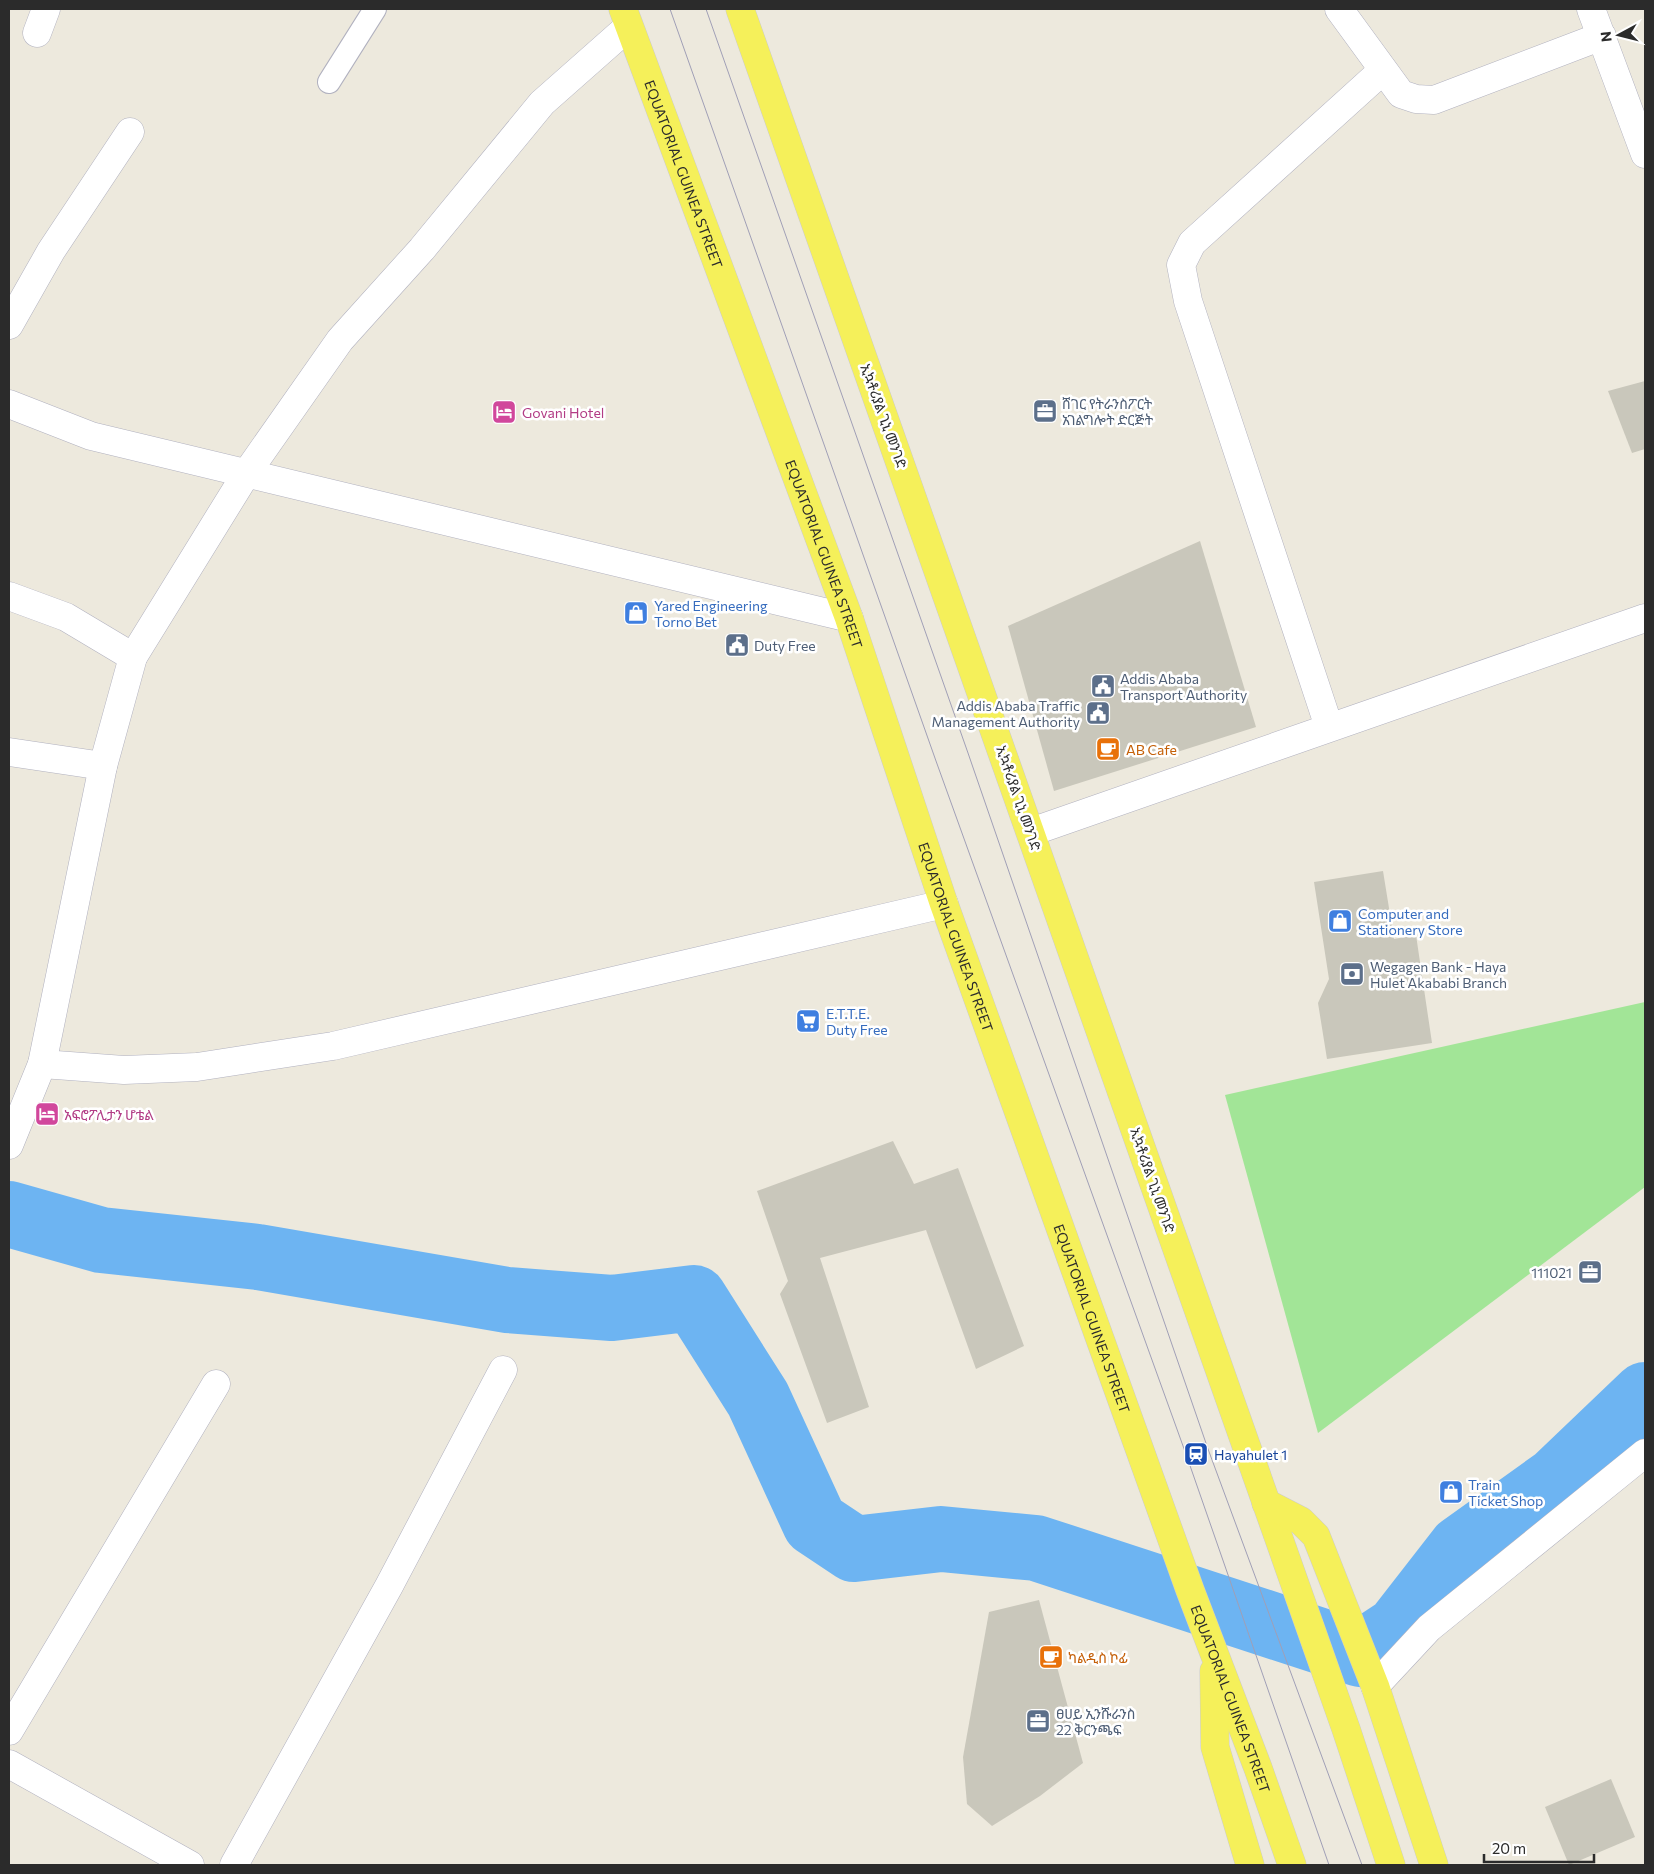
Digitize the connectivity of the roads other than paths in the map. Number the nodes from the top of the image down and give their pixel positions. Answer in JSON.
{"nodes":[{"id":1,"x":375,"y":9,"type":"edge"},
{"id":2,"x":740,"y":9,"type":"edge"},
{"id":3,"x":1339,"y":9,"type":"edge"},
{"id":4,"x":1590,"y":9,"type":"edge"},
{"id":5,"x":626,"y":18,"type":"edge"},
{"id":6,"x":1602,"y":36,"type":"junction"},
{"id":7,"x":1382,"y":71,"type":"junction"},
{"id":8,"x":329,"y":82,"type":"dead end"},
{"id":9,"x":130,"y":132,"type":"dead end"},
{"id":10,"x":1645,"y":154,"type":"edge"},
{"id":11,"x":9,"y":325,"type":"edge"},
{"id":12,"x":9,"y":404,"type":"edge"},
{"id":13,"x":246,"y":474,"type":"junction"},
{"id":14,"x":9,"y":596,"type":"edge"},
{"id":15,"x":849,"y":618,"type":"junction"},
{"id":16,"x":1645,"y":618,"type":"edge"},
{"id":17,"x":132,"y":657,"type":"junction"},
{"id":18,"x":1329,"y":727,"type":"junction"},
{"id":19,"x":9,"y":752,"type":"edge"},
{"id":20,"x":103,"y":766,"type":"junction"},
{"id":21,"x":1031,"y":832,"type":"junction"},
{"id":22,"x":944,"y":904,"type":"junction"},
{"id":23,"x":42,"y":1064,"type":"junction"},
{"id":24,"x":9,"y":1145,"type":"edge"},
{"id":25,"x":503,"y":1370,"type":"dead end"},
{"id":26,"x":216,"y":1384,"type":"dead end"},
{"id":27,"x":1645,"y":1453,"type":"edge"},
{"id":28,"x":1266,"y":1503,"type":"junction"},
{"id":29,"x":1214,"y":1655,"type":"junction"},
{"id":30,"x":1371,"y":1675,"type":"junction"},
{"id":31,"x":9,"y":1731,"type":"edge"},
{"id":32,"x":9,"y":1764,"type":"edge"},
{"id":33,"x":190,"y":1865,"type":"edge"},
{"id":34,"x":234,"y":1865,"type":"edge"},
{"id":35,"x":1250,"y":1865,"type":"edge"},
{"id":36,"x":1292,"y":1865,"type":"edge"},
{"id":37,"x":1391,"y":1865,"type":"edge"},
{"id":38,"x":1434,"y":1865,"type":"edge"}],
"edges":[{"from":1,"to":8,"type":"lane"},
{"from":2,"to":21,"type":"main road","name":"ኢኳቶሪያል ጊኒ መንገድ"},
{"from":3,"to":7,"type":"street"},
{"from":4,"to":6,"type":"street"},
{"from":5,"to":13,"type":"street"},
{"from":5,"to":15,"type":"main road","name":"EQUATORIAL GUINEA STREET"},
{"from":6,"to":7,"type":"street"},
{"from":6,"to":10,"type":"street"},
{"from":7,"to":18,"type":"street"},
{"from":9,"to":11,"type":"street"},
{"from":12,"to":13,"type":"street"},
{"from":13,"to":15,"type":"street"},
{"from":13,"to":17,"type":"street"},
{"from":14,"to":17,"type":"street"},
{"from":15,"to":22,"type":"main road","name":"EQUATORIAL GUINEA STREET"},
{"from":16,"to":18,"type":"street"},
{"from":17,"to":20,"type":"street"},
{"from":18,"to":21,"type":"street"},
{"from":19,"to":20,"type":"street"},
{"from":20,"to":23,"type":"street"},
{"from":21,"to":28,"type":"main road","name":"ኢኳቶሪያል ጊኒ መንገድ"},
{"from":22,"to":23,"type":"street"},
{"from":22,"to":29,"type":"main road","name":"EQUATORIAL GUINEA STREET"},
{"from":23,"to":24,"type":"street"},
{"from":25,"to":34,"type":"street"},
{"from":26,"to":31,"type":"street"},
{"from":27,"to":30,"type":"street"},
{"from":28,"to":30,"type":"main road"},
{"from":28,"to":37,"type":"main road"},
{"from":29,"to":35,"type":"main road"},
{"from":29,"to":36,"type":"main road","name":"EQUATORIAL GUINEA STREET"},
{"from":30,"to":38,"type":"main road"},
{"from":32,"to":33,"type":"street"}]}
